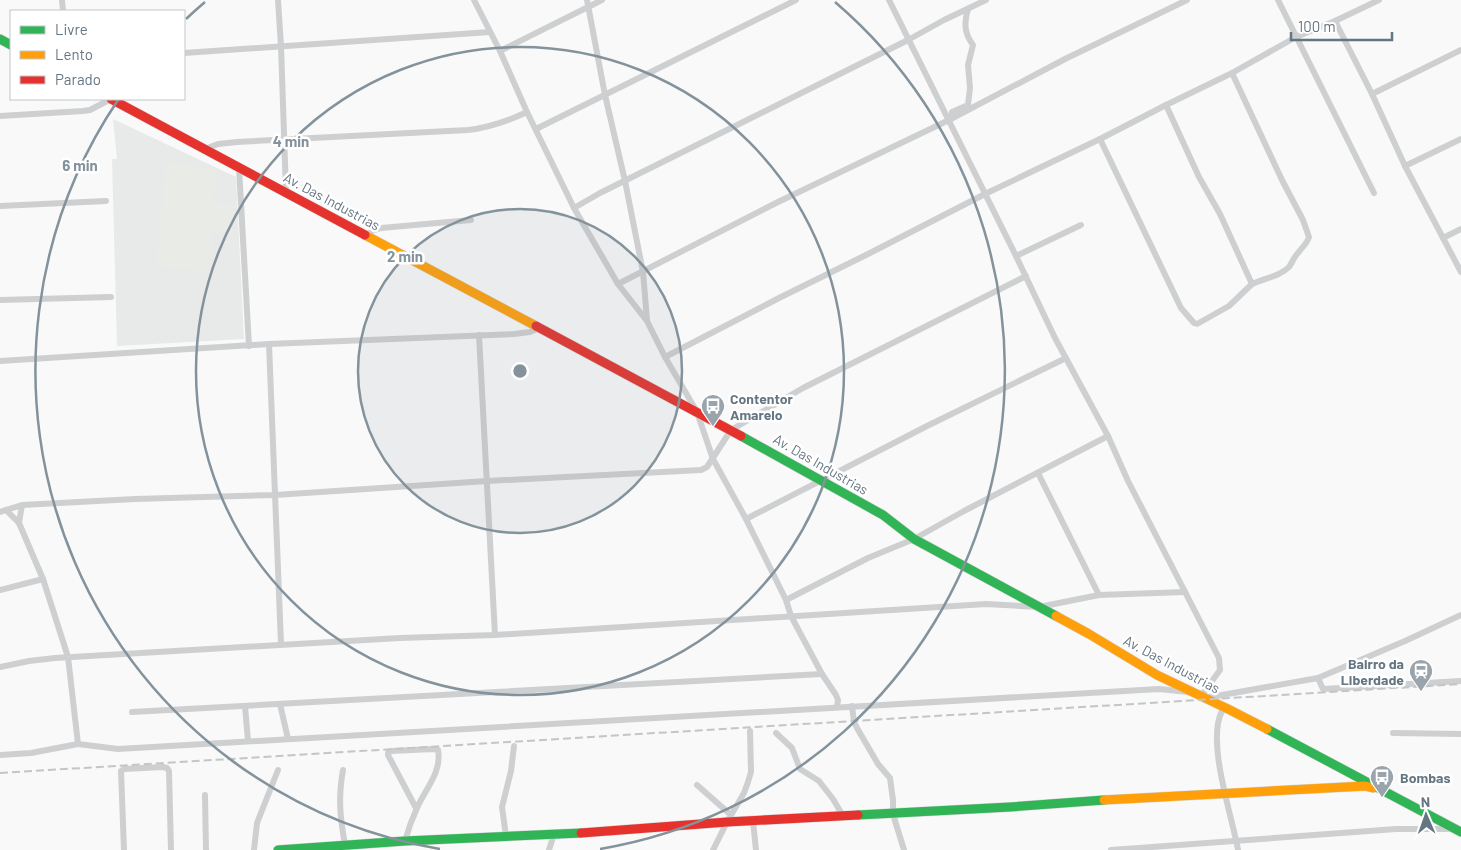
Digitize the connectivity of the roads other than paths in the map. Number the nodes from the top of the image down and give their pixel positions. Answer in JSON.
{"nodes":[{"id":1,"x":278,"y":0,"type":"edge"},
{"id":2,"x":474,"y":0,"type":"edge"},
{"id":3,"x":602,"y":0,"type":"edge"},
{"id":4,"x":796,"y":0,"type":"edge"},
{"id":5,"x":889,"y":0,"type":"edge"},
{"id":6,"x":986,"y":0,"type":"edge"},
{"id":7,"x":1186,"y":0,"type":"edge"},
{"id":8,"x":1278,"y":0,"type":"edge"},
{"id":9,"x":1379,"y":0,"type":"edge"},
{"id":10,"x":587,"y":4,"type":"edge"},
{"id":11,"x":968,"y":9,"type":"junction"},
{"id":12,"x":1335,"y":21,"type":"junction"},
{"id":13,"x":490,"y":32,"type":"junction"},
{"id":14,"x":1296,"y":37,"type":"junction"},
{"id":15,"x":908,"y":40,"type":"junction"},
{"id":16,"x":281,"y":46,"type":"junction"},
{"id":17,"x":1461,"y":50,"type":"edge"},
{"id":18,"x":500,"y":51,"type":"junction"},
{"id":19,"x":185,"y":53,"type":"edge"},
{"id":20,"x":1232,"y":73,"type":"junction"},
{"id":21,"x":1372,"y":94,"type":"junction"},
{"id":22,"x":605,"y":95,"type":"junction"},
{"id":23,"x":109,"y":100,"type":"edge"},
{"id":24,"x":113,"y":100,"type":"edge"},
{"id":25,"x":1166,"y":105,"type":"junction"},
{"id":26,"x":527,"y":112,"type":"junction"},
{"id":27,"x":0,"y":116,"type":"edge"},
{"id":28,"x":951,"y":119,"type":"junction"},
{"id":29,"x":536,"y":129,"type":"junction"},
{"id":30,"x":284,"y":139,"type":"junction"},
{"id":31,"x":1100,"y":139,"type":"junction"},
{"id":32,"x":1461,"y":139,"type":"edge"},
{"id":33,"x":205,"y":149,"type":"junction"},
{"id":34,"x":1405,"y":166,"type":"junction"},
{"id":35,"x":239,"y":168,"type":"junction"},
{"id":36,"x":625,"y":181,"type":"junction"},
{"id":37,"x":286,"y":192,"type":"junction"},
{"id":38,"x":1374,"y":193,"type":"dead end"},
{"id":39,"x":986,"y":194,"type":"junction"},
{"id":40,"x":106,"y":201,"type":"dead end"},
{"id":41,"x":0,"y":206,"type":"edge"},
{"id":42,"x":574,"y":208,"type":"junction"},
{"id":43,"x":471,"y":220,"type":"dead end"},
{"id":44,"x":1081,"y":225,"type":"dead end"},
{"id":45,"x":1461,"y":229,"type":"edge"},
{"id":46,"x":367,"y":236,"type":"junction"},
{"id":47,"x":1443,"y":238,"type":"junction"},
{"id":48,"x":1016,"y":256,"type":"junction"},
{"id":49,"x":643,"y":272,"type":"junction"},
{"id":50,"x":1461,"y":272,"type":"edge"},
{"id":51,"x":1026,"y":276,"type":"junction"},
{"id":52,"x":618,"y":284,"type":"junction"},
{"id":53,"x":1252,"y":284,"type":"junction"},
{"id":54,"x":111,"y":297,"type":"dead end"},
{"id":55,"x":0,"y":300,"type":"edge"},
{"id":56,"x":647,"y":321,"type":"junction"},
{"id":57,"x":539,"y":328,"type":"junction"},
{"id":58,"x":479,"y":335,"type":"junction"},
{"id":59,"x":269,"y":344,"type":"junction"},
{"id":60,"x":249,"y":346,"type":"junction"},
{"id":61,"x":665,"y":358,"type":"junction"},
{"id":62,"x":1066,"y":358,"type":"junction"},
{"id":63,"x":0,"y":361,"type":"edge"},
{"id":64,"x":697,"y":412,"type":"junction"},
{"id":65,"x":731,"y":430,"type":"junction"},
{"id":66,"x":1108,"y":436,"type":"junction"},
{"id":67,"x":713,"y":459,"type":"junction"},
{"id":68,"x":1038,"y":473,"type":"junction"},
{"id":69,"x":487,"y":481,"type":"junction"},
{"id":70,"x":822,"y":481,"type":"junction"},
{"id":71,"x":275,"y":495,"type":"junction"},
{"id":72,"x":22,"y":505,"type":"junction"},
{"id":73,"x":3,"y":511,"type":"edge"},
{"id":74,"x":746,"y":519,"type":"junction"},
{"id":75,"x":19,"y":523,"type":"junction"},
{"id":76,"x":914,"y":539,"type":"junction"},
{"id":77,"x":43,"y":579,"type":"junction"},
{"id":78,"x":0,"y":590,"type":"edge"},
{"id":79,"x":1185,"y":592,"type":"junction"},
{"id":80,"x":1099,"y":595,"type":"junction"},
{"id":81,"x":786,"y":600,"type":"junction"},
{"id":82,"x":1038,"y":608,"type":"junction"},
{"id":83,"x":1461,"y":615,"type":"edge"},
{"id":84,"x":791,"y":616,"type":"junction"},
{"id":85,"x":495,"y":635,"type":"junction"},
{"id":86,"x":281,"y":644,"type":"junction"},
{"id":87,"x":68,"y":658,"type":"junction"},
{"id":88,"x":0,"y":668,"type":"edge"},
{"id":89,"x":822,"y":674,"type":"junction"},
{"id":90,"x":1318,"y":678,"type":"junction"},
{"id":91,"x":1461,"y":681,"type":"edge"},
{"id":92,"x":1201,"y":695,"type":"junction"},
{"id":93,"x":280,"y":704,"type":"junction"},
{"id":94,"x":245,"y":706,"type":"junction"},
{"id":95,"x":852,"y":706,"type":"junction"},
{"id":96,"x":837,"y":707,"type":"junction"},
{"id":97,"x":1228,"y":709,"type":"junction"},
{"id":98,"x":132,"y":712,"type":"dead end"},
{"id":99,"x":750,"y":731,"type":"dead end"},
{"id":100,"x":776,"y":733,"type":"dead end"},
{"id":101,"x":1393,"y":733,"type":"dead end"},
{"id":102,"x":1461,"y":734,"type":"edge"},
{"id":103,"x":288,"y":739,"type":"junction"},
{"id":104,"x":248,"y":741,"type":"junction"},
{"id":105,"x":78,"y":744,"type":"junction"},
{"id":106,"x":514,"y":746,"type":"dead end"},
{"id":107,"x":0,"y":754,"type":"edge"},
{"id":108,"x":278,"y":770,"type":"dead end"},
{"id":109,"x":343,"y":770,"type":"dead end"},
{"id":110,"x":697,"y":785,"type":"dead end"},
{"id":111,"x":1377,"y":789,"type":"junction"},
{"id":112,"x":1224,"y":792,"type":"junction"},
{"id":113,"x":205,"y":795,"type":"dead end"},
{"id":114,"x":416,"y":808,"type":"junction"},
{"id":115,"x":893,"y":814,"type":"junction"},
{"id":116,"x":843,"y":816,"type":"junction"},
{"id":117,"x":729,"y":818,"type":"junction"},
{"id":118,"x":753,"y":821,"type":"junction"},
{"id":119,"x":1458,"y":831,"type":"edge"},
{"id":120,"x":554,"y":834,"type":"junction"},
{"id":121,"x":506,"y":836,"type":"junction"},
{"id":122,"x":405,"y":841,"type":"junction"},
{"id":123,"x":1236,"y":841,"type":"junction"},
{"id":124,"x":345,"y":845,"type":"junction"},
{"id":125,"x":124,"y":850,"type":"edge"},
{"id":126,"x":170,"y":850,"type":"edge"},
{"id":127,"x":206,"y":850,"type":"edge"},
{"id":128,"x":254,"y":850,"type":"edge"},
{"id":129,"x":278,"y":850,"type":"edge"},
{"id":130,"x":288,"y":850,"type":"edge"},
{"id":131,"x":549,"y":850,"type":"edge"},
{"id":132,"x":713,"y":850,"type":"edge"},
{"id":133,"x":756,"y":850,"type":"edge"},
{"id":134,"x":904,"y":850,"type":"edge"},
{"id":135,"x":1111,"y":850,"type":"edge"},
{"id":136,"x":1238,"y":850,"type":"edge"}],
"edges":[{"from":1,"to":16,"type":"street"},
{"from":2,"to":13,"type":"street"},
{"from":3,"to":10,"type":"street"},
{"from":4,"to":22,"type":"street"},
{"from":5,"to":15,"type":"street"},
{"from":6,"to":11,"type":"street"},
{"from":7,"to":28,"type":"street"},
{"from":8,"to":14,"type":"street"},
{"from":9,"to":12,"type":"street"},
{"from":10,"to":18,"type":"street"},
{"from":10,"to":22,"type":"street"},
{"from":11,"to":15,"type":"street"},
{"from":11,"to":28,"type":"street"},
{"from":12,"to":14,"type":"street"},
{"from":12,"to":21,"type":"street"},
{"from":13,"to":16,"type":"street"},
{"from":13,"to":18,"type":"street"},
{"from":14,"to":20,"type":"street"},
{"from":14,"to":38,"type":"street"},
{"from":15,"to":28,"type":"street"},
{"from":15,"to":36,"type":"street"},
{"from":16,"to":19,"type":"street"},
{"from":16,"to":30,"type":"street"},
{"from":17,"to":21,"type":"street"},
{"from":18,"to":26,"type":"street"},
{"from":20,"to":25,"type":"street"},
{"from":20,"to":53,"type":"street"},
{"from":21,"to":34,"type":"street"},
{"from":22,"to":29,"type":"street"},
{"from":22,"to":36,"type":"street"},
{"from":23,"to":27,"type":"street"},
{"from":24,"to":33,"type":"main road","name":"Av. Das Industrias"},
{"from":25,"to":31,"type":"street"},
{"from":25,"to":53,"type":"street"},
{"from":26,"to":29,"type":"street"},
{"from":26,"to":30,"type":"street"},
{"from":28,"to":39,"type":"street"},
{"from":28,"to":49,"type":"street"},
{"from":29,"to":42,"type":"street"},
{"from":30,"to":33,"type":"street"},
{"from":30,"to":37,"type":"street"},
{"from":31,"to":39,"type":"street"},
{"from":31,"to":53,"type":"street"},
{"from":32,"to":34,"type":"street"},
{"from":33,"to":35,"type":"main road","name":"Av. Das Industrias"},
{"from":34,"to":47,"type":"street"},
{"from":35,"to":37,"type":"main road","name":"Av. Das Industrias"},
{"from":35,"to":60,"type":"street"},
{"from":36,"to":42,"type":"street"},
{"from":36,"to":49,"type":"street"},
{"from":37,"to":46,"type":"main road","name":"Av. Das Industrias"},
{"from":39,"to":48,"type":"street"},
{"from":39,"to":61,"type":"street"},
{"from":40,"to":41,"type":"street"},
{"from":42,"to":52,"type":"street"},
{"from":43,"to":46,"type":"street"},
{"from":44,"to":48,"type":"street"},
{"from":45,"to":47,"type":"street"},
{"from":46,"to":57,"type":"main road","name":"Av. Das Industrias"},
{"from":47,"to":50,"type":"street"},
{"from":48,"to":51,"type":"street"},
{"from":49,"to":52,"type":"street"},
{"from":49,"to":56,"type":"street"},
{"from":51,"to":62,"type":"street"},
{"from":51,"to":65,"type":"street"},
{"from":52,"to":56,"type":"street"},
{"from":54,"to":55,"type":"street"},
{"from":56,"to":61,"type":"street"},
{"from":57,"to":58,"type":"street"},
{"from":57,"to":64,"type":"main road","name":"Av. Das Industrias"},
{"from":58,"to":59,"type":"street"},
{"from":58,"to":69,"type":"street"},
{"from":59,"to":60,"type":"street"},
{"from":59,"to":71,"type":"street"},
{"from":60,"to":63,"type":"street"},
{"from":61,"to":64,"type":"street"},
{"from":62,"to":66,"type":"street"},
{"from":62,"to":70,"type":"street"},
{"from":64,"to":65,"type":"main road","name":"Av. Das Industrias"},
{"from":64,"to":67,"type":"street"},
{"from":65,"to":67,"type":"street"},
{"from":65,"to":70,"type":"main road","name":"Av. Das Industrias"},
{"from":66,"to":68,"type":"street"},
{"from":66,"to":79,"type":"street"},
{"from":67,"to":69,"type":"street"},
{"from":67,"to":74,"type":"street"},
{"from":68,"to":76,"type":"street"},
{"from":68,"to":80,"type":"street"},
{"from":69,"to":71,"type":"street"},
{"from":69,"to":85,"type":"street"},
{"from":70,"to":74,"type":"street"},
{"from":70,"to":76,"type":"main road","name":"Av. Das Industrias"},
{"from":71,"to":72,"type":"street"},
{"from":71,"to":86,"type":"street"},
{"from":72,"to":73,"type":"street"},
{"from":72,"to":75,"type":"street"},
{"from":73,"to":75,"type":"street"},
{"from":74,"to":81,"type":"street"},
{"from":75,"to":77,"type":"street"},
{"from":76,"to":81,"type":"street"},
{"from":76,"to":82,"type":"main road","name":"Av. Das Industrias"},
{"from":77,"to":78,"type":"street"},
{"from":77,"to":87,"type":"street"},
{"from":79,"to":80,"type":"street"},
{"from":79,"to":92,"type":"street"},
{"from":80,"to":82,"type":"street"},
{"from":81,"to":84,"type":"street"},
{"from":82,"to":84,"type":"street"},
{"from":82,"to":92,"type":"main road","name":"Av. Das Industrias"},
{"from":83,"to":90,"type":"street"},
{"from":84,"to":85,"type":"street"},
{"from":84,"to":89,"type":"street"},
{"from":85,"to":86,"type":"street"},
{"from":86,"to":87,"type":"street"},
{"from":87,"to":88,"type":"street"},
{"from":87,"to":105,"type":"street"},
{"from":89,"to":93,"type":"street"},
{"from":89,"to":96,"type":"street"},
{"from":90,"to":91,"type":"street"},
{"from":90,"to":92,"type":"street"},
{"from":92,"to":95,"type":"street"},
{"from":92,"to":97,"type":"main road","name":"Av. Das Industrias"},
{"from":93,"to":94,"type":"street"},
{"from":93,"to":103,"type":"street"},
{"from":94,"to":98,"type":"street"},
{"from":94,"to":104,"type":"street"},
{"from":95,"to":96,"type":"street"},
{"from":95,"to":115,"type":"street"},
{"from":96,"to":103,"type":"street"},
{"from":97,"to":111,"type":"main road","name":"Av. Das Industrias"},
{"from":97,"to":112,"type":"street"},
{"from":99,"to":117,"type":"street"},
{"from":100,"to":116,"type":"street"},
{"from":101,"to":102,"type":"street"},
{"from":103,"to":104,"type":"street"},
{"from":104,"to":105,"type":"street"},
{"from":105,"to":107,"type":"street"},
{"from":106,"to":121,"type":"street"},
{"from":108,"to":128,"type":"street"},
{"from":109,"to":124,"type":"street"},
{"from":110,"to":117,"type":"street"},
{"from":111,"to":112,"type":"main road"},
{"from":111,"to":119,"type":"main road","name":"Av. Das Industrias"},
{"from":112,"to":115,"type":"main road"},
{"from":112,"to":123,"type":"street"},
{"from":113,"to":127,"type":"street"},
{"from":114,"to":114,"type":"street"},
{"from":114,"to":122,"type":"street"},
{"from":115,"to":116,"type":"main road"},
{"from":115,"to":134,"type":"street"},
{"from":116,"to":118,"type":"main road"},
{"from":117,"to":118,"type":"main road"},
{"from":117,"to":120,"type":"main road"},
{"from":117,"to":132,"type":"street"},
{"from":118,"to":133,"type":"street"},
{"from":119,"to":123,"type":"street"},
{"from":120,"to":121,"type":"main road"},
{"from":120,"to":131,"type":"street"},
{"from":121,"to":122,"type":"main road"},
{"from":122,"to":124,"type":"main road"},
{"from":123,"to":135,"type":"street"},
{"from":123,"to":136,"type":"street"},
{"from":124,"to":130,"type":"main road"},
{"from":125,"to":126,"type":"street"},
{"from":129,"to":130,"type":"main road"}]}
